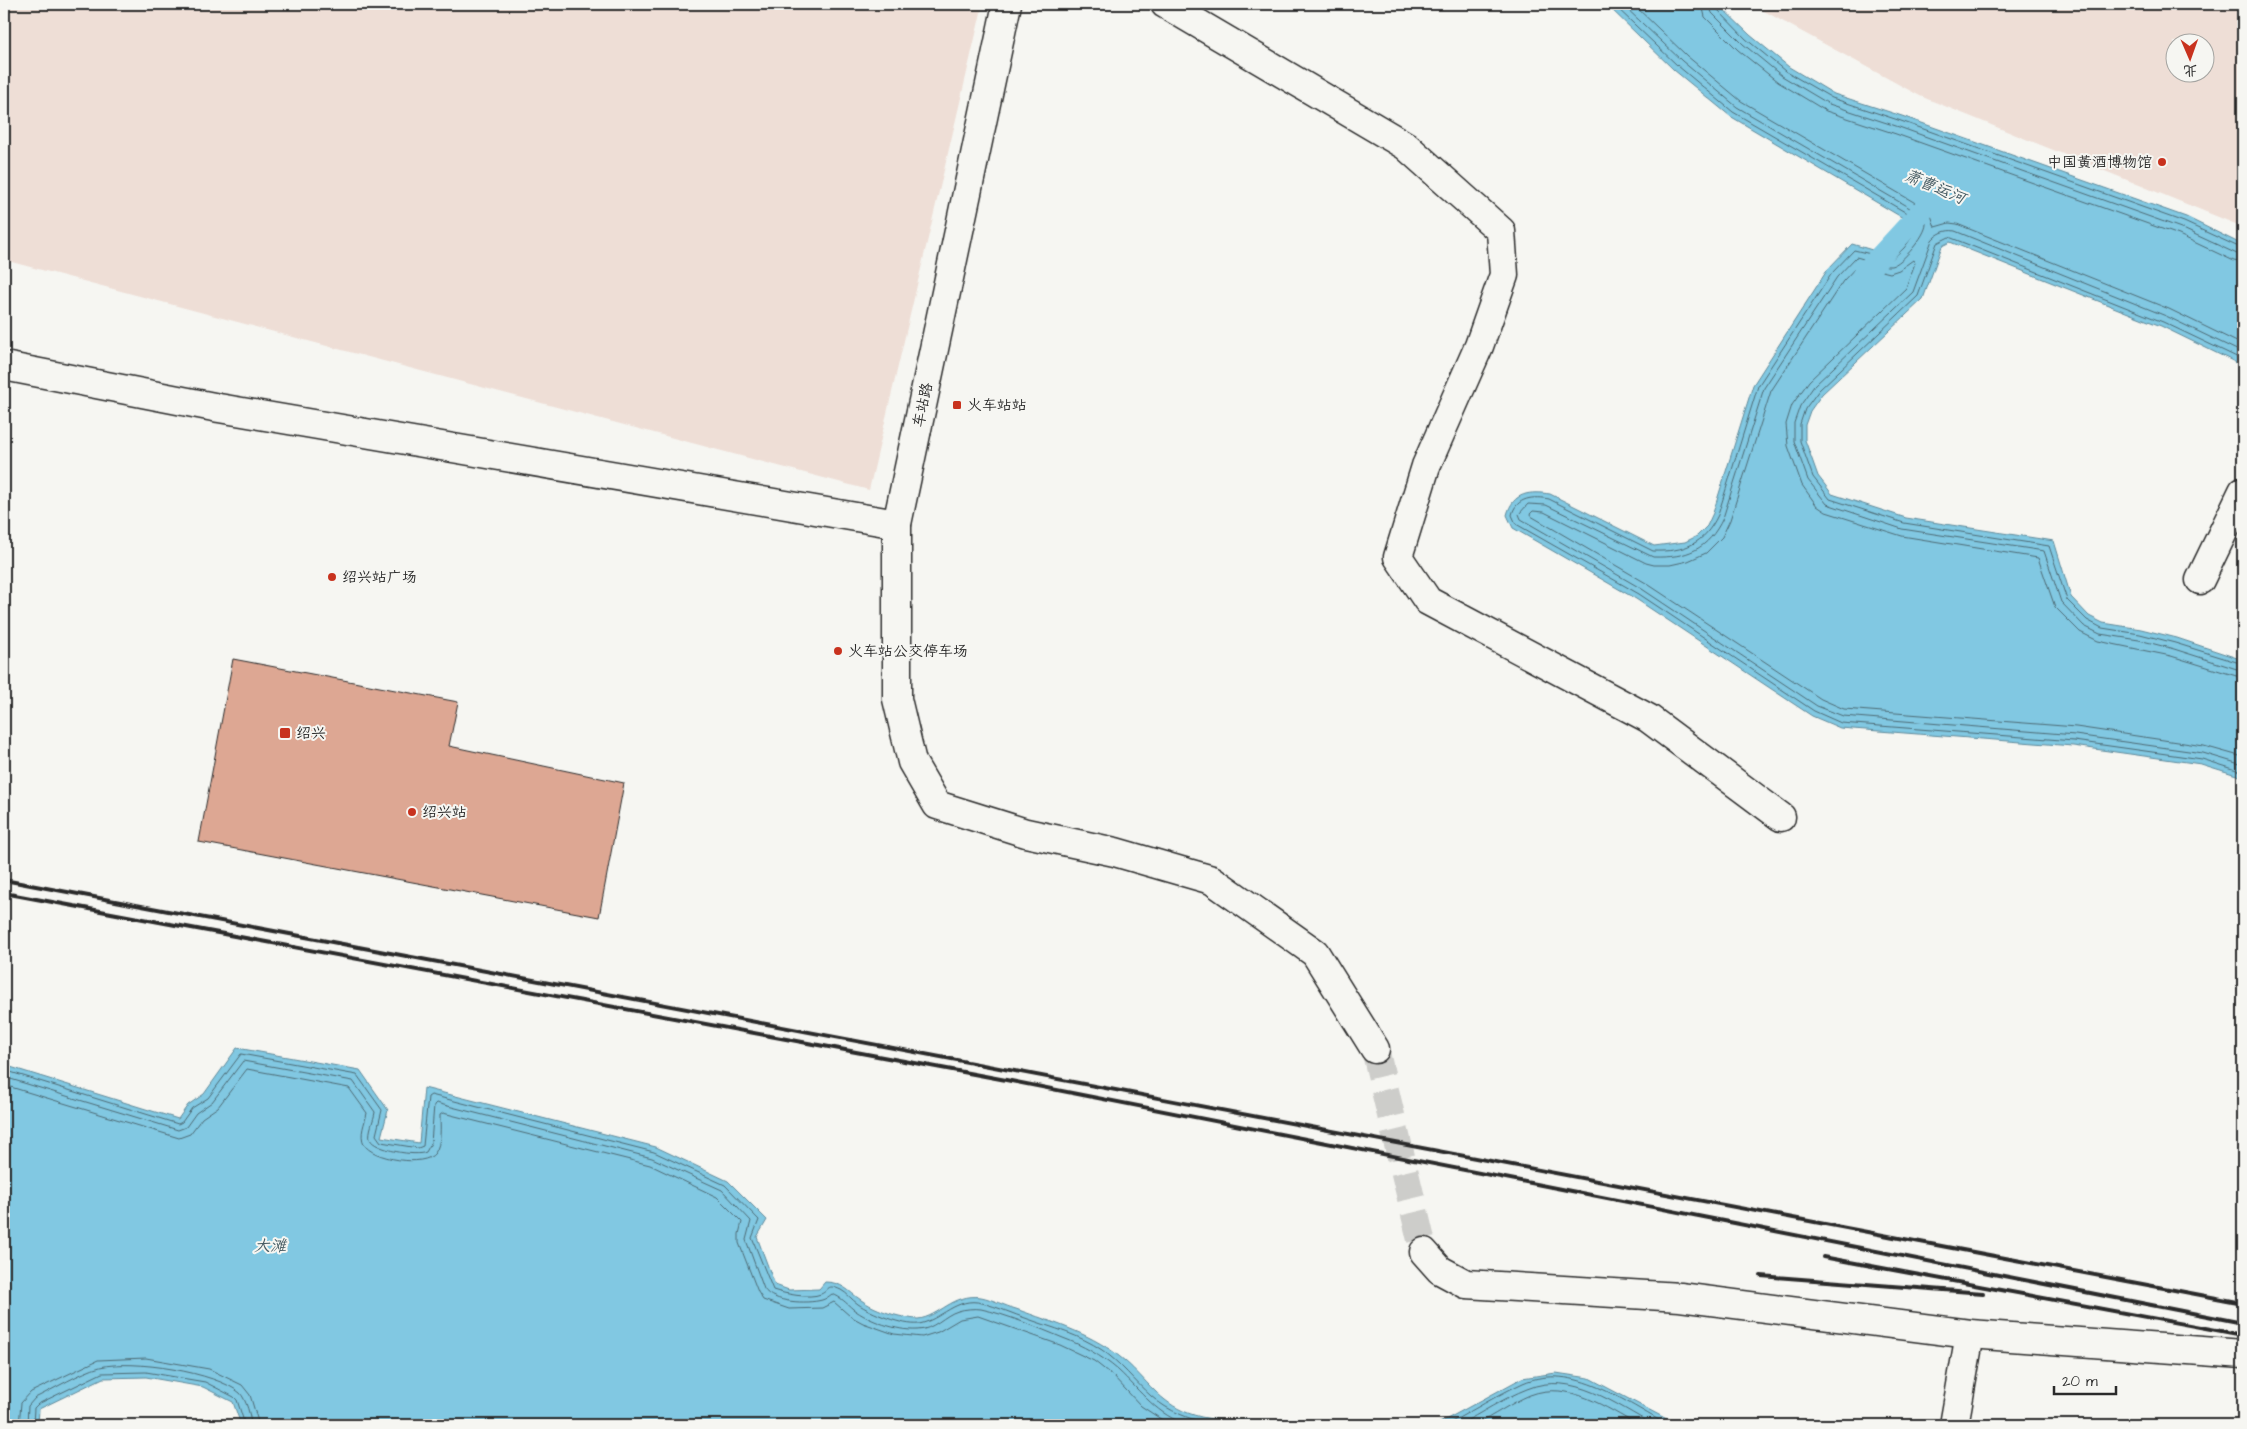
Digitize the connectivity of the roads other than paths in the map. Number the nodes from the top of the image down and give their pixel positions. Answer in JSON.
{"nodes":[{"id":1,"x":1007,"y":4,"type":"edge"},
{"id":2,"x":1165,"y":4,"type":"edge"},
{"id":3,"x":4,"y":366,"type":"edge"},
{"id":4,"x":2243,"y":491,"type":"edge"},
{"id":5,"x":897,"y":524,"type":"junction"},
{"id":6,"x":2200,"y":580,"type":"dead end"},
{"id":7,"x":1780,"y":817,"type":"dead end"},
{"id":8,"x":1375,"y":1049,"type":"tunnel mouth"},
{"id":9,"x":1424,"y":1252,"type":"tunnel mouth"},
{"id":10,"x":1970,"y":1334,"type":"junction"},
{"id":11,"x":2243,"y":1354,"type":"edge"},
{"id":12,"x":1954,"y":1425,"type":"edge"}],
"edges":[{"from":1,"to":5,"type":"street","name":"车站路"},
{"from":2,"to":7,"type":"street"},
{"from":3,"to":5,"type":"street"},
{"from":4,"to":6,"type":"street"},
{"from":5,"to":8,"type":"street","name":"车站路"},
{"from":9,"to":10,"type":"street"},
{"from":10,"to":11,"type":"street"},
{"from":10,"to":12,"type":"street"}]}
